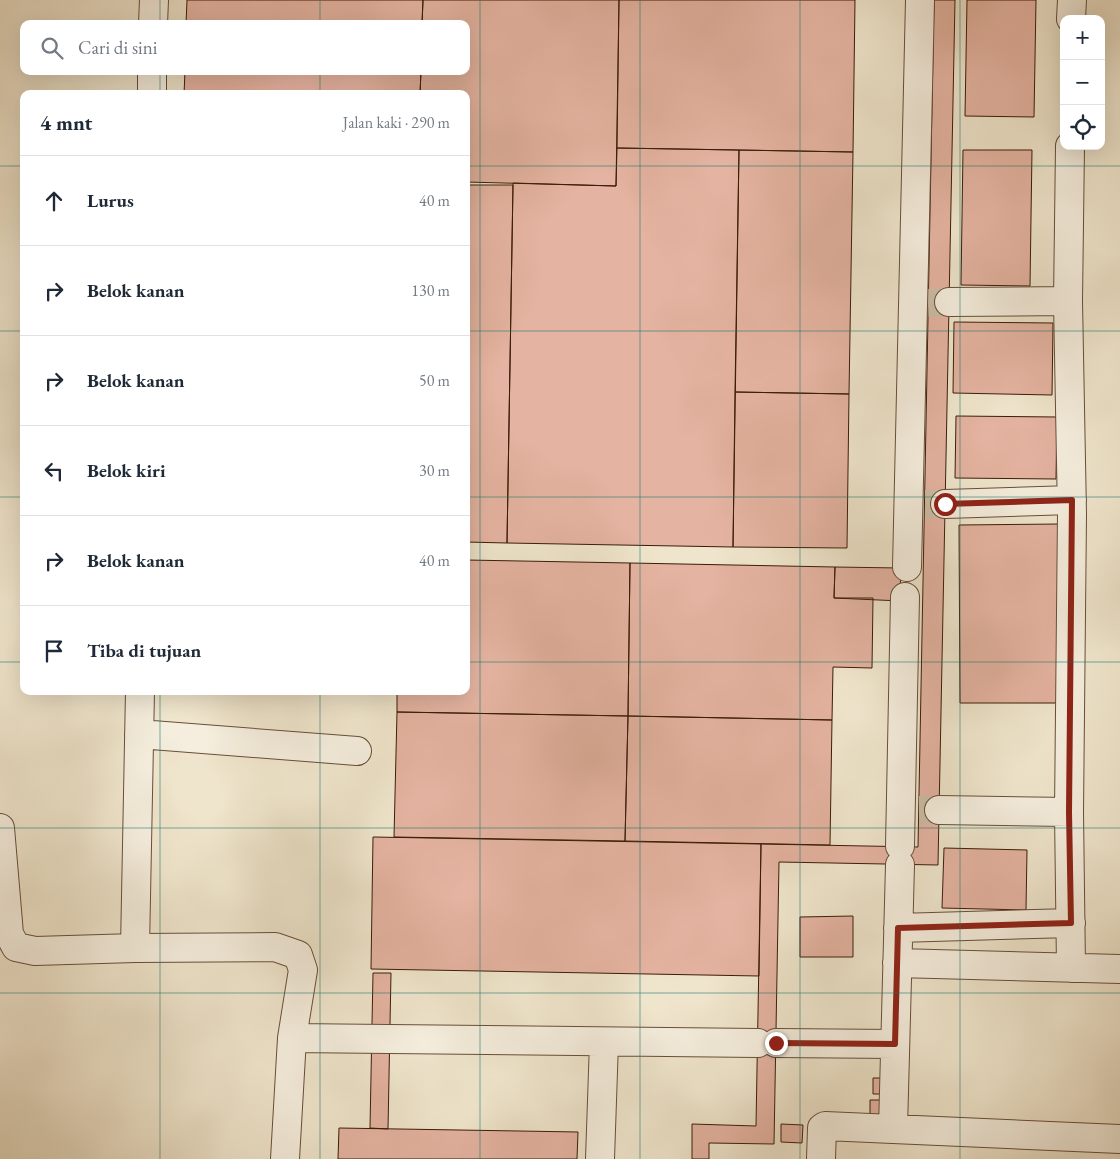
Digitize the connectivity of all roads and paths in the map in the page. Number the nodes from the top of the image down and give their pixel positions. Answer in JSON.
{"nodes":[{"id":1,"x":154,"y":0,"type":"edge"},
{"id":2,"x":920,"y":0,"type":"edge"},
{"id":3,"x":1072,"y":0,"type":"edge"},
{"id":4,"x":1071,"y":15,"type":"edge"},
{"id":5,"x":153,"y":20,"type":"edge"},
{"id":6,"x":152,"y":75,"type":"edge"},
{"id":7,"x":152,"y":90,"type":"edge"},
{"id":8,"x":1070,"y":150,"type":"edge"},
{"id":9,"x":1068,"y":301,"type":"junction"},
{"id":10,"x":930,"y":303,"type":"junction"},
{"id":11,"x":1072,"y":500,"type":"junction"},
{"id":12,"x":926,"y":504,"type":"junction"},
{"id":13,"x":907,"y":567,"type":"dead end"},
{"id":14,"x":906,"y":597,"type":"dead end"},
{"id":15,"x":140,"y":695,"type":"edge"},
{"id":16,"x":139,"y":734,"type":"junction"},
{"id":17,"x":357,"y":752,"type":"dead end"},
{"id":18,"x":920,"y":810,"type":"junction"},
{"id":19,"x":1069,"y":812,"type":"junction"},
{"id":20,"x":0,"y":828,"type":"edge"},
{"id":21,"x":1071,"y":923,"type":"junction"},
{"id":22,"x":898,"y":928,"type":"junction"},
{"id":23,"x":135,"y":948,"type":"junction"},
{"id":24,"x":897,"y":963,"type":"junction"},
{"id":25,"x":1071,"y":968,"type":"junction"},
{"id":26,"x":1120,"y":969,"type":"edge"},
{"id":27,"x":292,"y":1038,"type":"junction"},
{"id":28,"x":604,"y":1042,"type":"junction"},
{"id":29,"x":895,"y":1044,"type":"junction"},
{"id":30,"x":892,"y":1129,"type":"junction"},
{"id":31,"x":1120,"y":1139,"type":"edge"},
{"id":32,"x":285,"y":1159,"type":"edge"},
{"id":33,"x":600,"y":1159,"type":"edge"},
{"id":34,"x":821,"y":1159,"type":"edge"}],
"edges":[{"from":1,"to":5,"type":"lane"},
{"from":2,"to":10,"type":"lane"},
{"from":3,"to":4,"type":"lane"},
{"from":6,"to":7,"type":"lane"},
{"from":8,"to":9,"type":"lane"},
{"from":9,"to":10,"type":"lane"},
{"from":9,"to":11,"type":"lane"},
{"from":10,"to":12,"type":"lane"},
{"from":11,"to":12,"type":"lane"},
{"from":11,"to":19,"type":"lane"},
{"from":12,"to":13,"type":"lane"},
{"from":14,"to":18,"type":"lane"},
{"from":15,"to":16,"type":"lane"},
{"from":16,"to":17,"type":"lane"},
{"from":16,"to":23,"type":"lane"},
{"from":18,"to":19,"type":"lane"},
{"from":18,"to":22,"type":"lane"},
{"from":19,"to":21,"type":"lane"},
{"from":20,"to":23,"type":"lane"},
{"from":21,"to":22,"type":"lane"},
{"from":21,"to":25,"type":"lane"},
{"from":22,"to":24,"type":"lane"},
{"from":23,"to":27,"type":"lane"},
{"from":24,"to":25,"type":"lane"},
{"from":24,"to":29,"type":"lane"},
{"from":25,"to":26,"type":"lane"},
{"from":27,"to":28,"type":"lane"},
{"from":27,"to":32,"type":"lane"},
{"from":28,"to":29,"type":"lane"},
{"from":28,"to":33,"type":"lane"},
{"from":29,"to":30,"type":"lane"},
{"from":30,"to":31,"type":"lane"},
{"from":30,"to":34,"type":"lane"}]}
